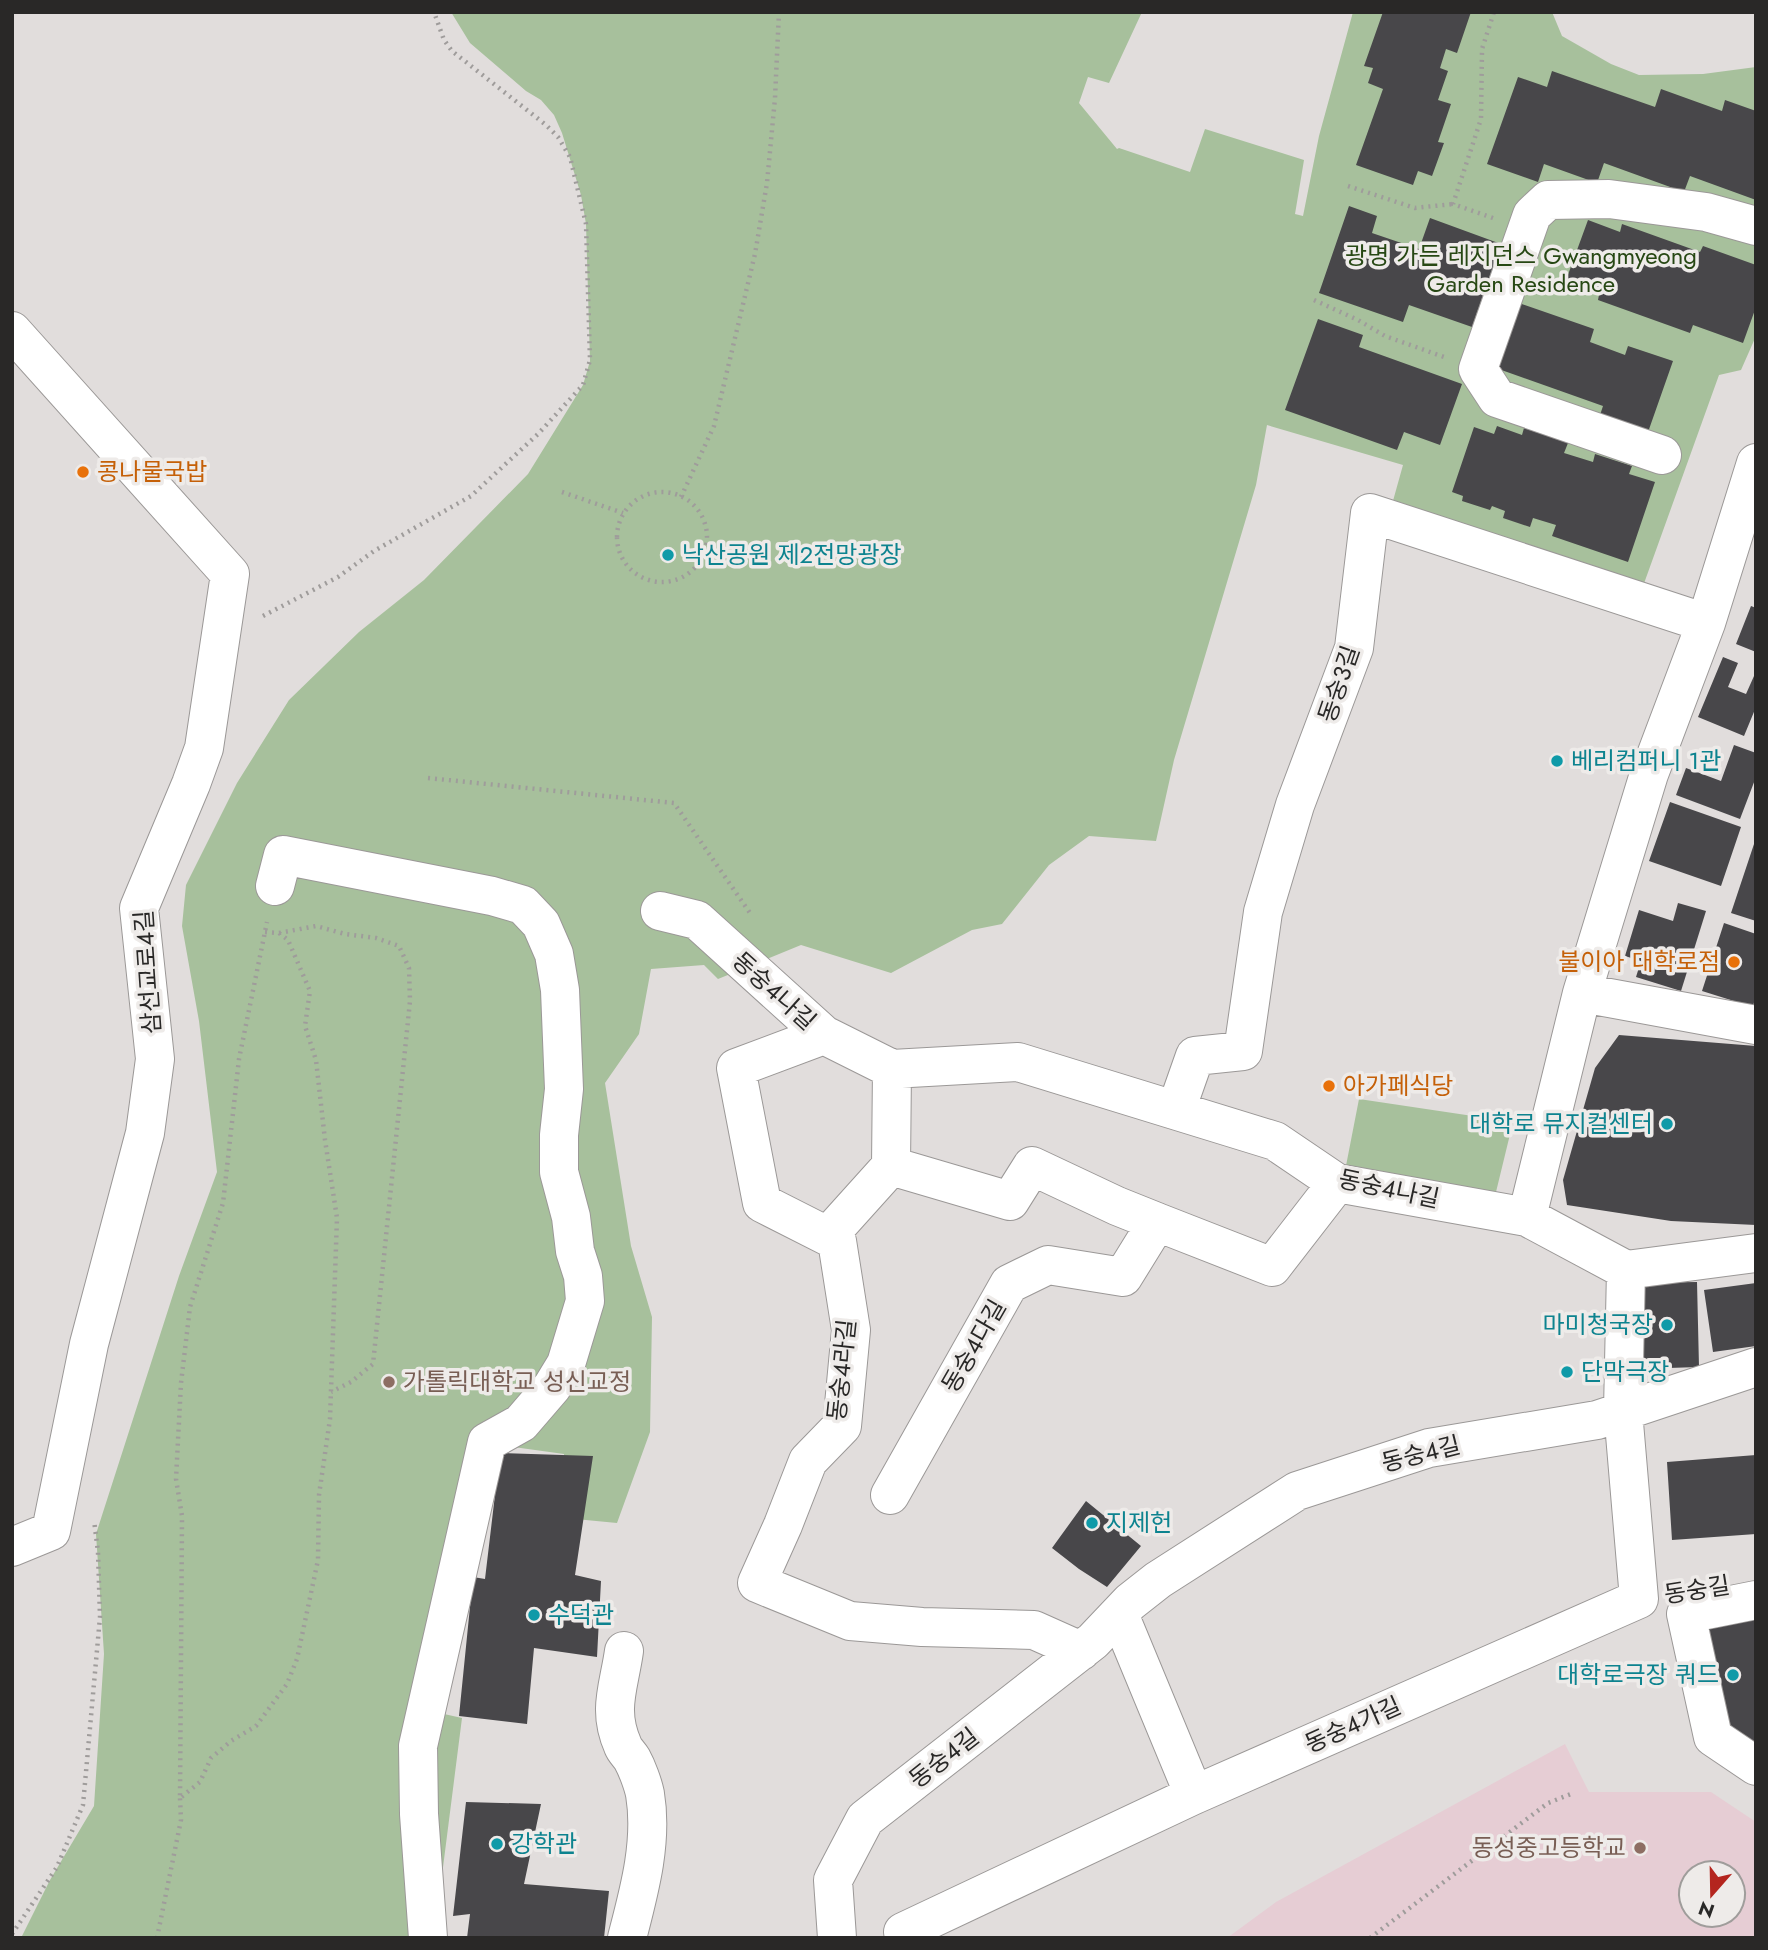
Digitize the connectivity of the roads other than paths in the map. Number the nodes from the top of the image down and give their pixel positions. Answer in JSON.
{"nodes":[{"id":1,"x":1756,"y":226,"type":"edge"},
{"id":2,"x":12,"y":331,"type":"edge"},
{"id":3,"x":1662,"y":455,"type":"dead end"},
{"id":4,"x":1756,"y":463,"type":"edge"},
{"id":5,"x":1706,"y":623,"type":"junction"},
{"id":6,"x":275,"y":887,"type":"road end"},
{"id":7,"x":660,"y":911,"type":"dead end"},
{"id":8,"x":1582,"y":993,"type":"junction"},
{"id":9,"x":1756,"y":1025,"type":"edge"},
{"id":10,"x":824,"y":1035,"type":"junction"},
{"id":11,"x":892,"y":1069,"type":"junction"},
{"id":12,"x":1176,"y":1110,"type":"junction"},
{"id":13,"x":891,"y":1166,"type":"junction"},
{"id":14,"x":1337,"y":1182,"type":"junction"},
{"id":15,"x":1527,"y":1217,"type":"junction"},
{"id":16,"x":1157,"y":1222,"type":"junction"},
{"id":17,"x":828,"y":1236,"type":"junction"},
{"id":18,"x":1755,"y":1253,"type":"edge"},
{"id":19,"x":1626,"y":1270,"type":"junction"},
{"id":20,"x":1756,"y":1367,"type":"edge"},
{"id":21,"x":1623,"y":1411,"type":"junction"},
{"id":22,"x":890,"y":1494,"type":"dead end"},
{"id":23,"x":12,"y":1547,"type":"edge"},
{"id":24,"x":1756,"y":1580,"type":"edge"},
{"id":25,"x":1639,"y":1600,"type":"junction"},
{"id":26,"x":1756,"y":1600,"type":"edge"},
{"id":27,"x":1119,"y":1614,"type":"junction"},
{"id":28,"x":624,"y":1651,"type":"dead end"},
{"id":29,"x":1081,"y":1651,"type":"junction"},
{"id":30,"x":1756,"y":1766,"type":"edge"},
{"id":31,"x":1195,"y":1795,"type":"junction"},
{"id":32,"x":428,"y":1938,"type":"edge"},
{"id":33,"x":627,"y":1938,"type":"edge"},
{"id":34,"x":836,"y":1938,"type":"edge"},
{"id":35,"x":906,"y":1938,"type":"edge"}],
"edges":[{"from":1,"to":3,"type":"street"},
{"from":2,"to":23,"type":"street","name":"삼선교로4길"},
{"from":4,"to":5,"type":"street"},
{"from":5,"to":8,"type":"street"},
{"from":5,"to":12,"type":"street","name":"동숭3길"},
{"from":6,"to":32,"type":"street"},
{"from":7,"to":10,"type":"street","name":"동숭4나길"},
{"from":8,"to":9,"type":"street"},
{"from":8,"to":15,"type":"street"},
{"from":10,"to":11,"type":"street","name":"동숭4나길"},
{"from":10,"to":17,"type":"street"},
{"from":11,"to":12,"type":"street","name":"동숭4나길"},
{"from":11,"to":13,"type":"street"},
{"from":12,"to":14,"type":"street","name":"동숭4나길"},
{"from":13,"to":16,"type":"street"},
{"from":13,"to":17,"type":"street"},
{"from":14,"to":15,"type":"street","name":"동숭4나길"},
{"from":14,"to":16,"type":"street"},
{"from":15,"to":19,"type":"street","name":"동숭4나길"},
{"from":16,"to":22,"type":"street","name":"동숭4다길"},
{"from":17,"to":29,"type":"street","name":"동숭4라길"},
{"from":18,"to":19,"type":"street"},
{"from":19,"to":21,"type":"street"},
{"from":20,"to":21,"type":"street","name":"동숭4길"},
{"from":21,"to":25,"type":"street"},
{"from":21,"to":27,"type":"street","name":"동숭4길"},
{"from":24,"to":25,"type":"street","name":"동숭길"},
{"from":25,"to":31,"type":"street","name":"동숭4가길"},
{"from":26,"to":30,"type":"street"},
{"from":27,"to":29,"type":"street","name":"동숭4길"},
{"from":27,"to":31,"type":"street"},
{"from":28,"to":33,"type":"street"},
{"from":29,"to":34,"type":"street","name":"동숭4길"},
{"from":31,"to":35,"type":"street","name":"동숭4가길"}]}
